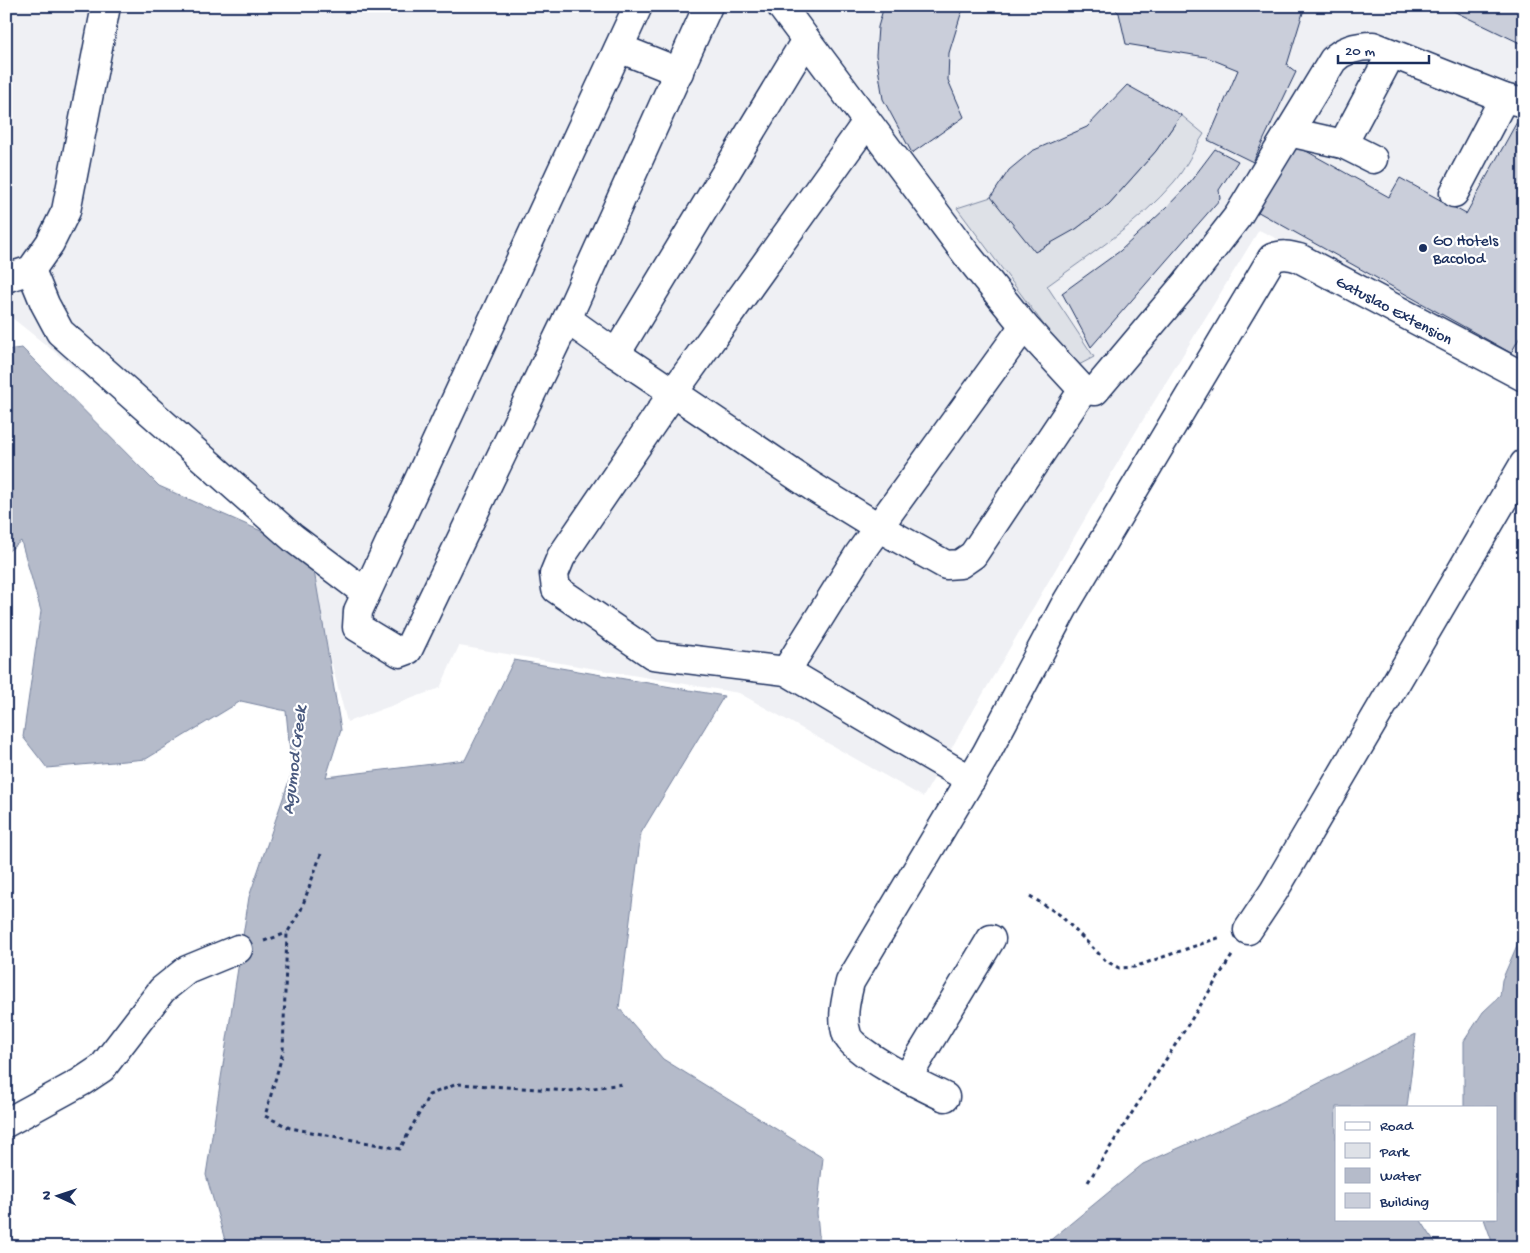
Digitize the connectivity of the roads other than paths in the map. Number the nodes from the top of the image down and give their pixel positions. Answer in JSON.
{"nodes":[{"id":1,"x":106,"y":6,"type":"edge"},
{"id":2,"x":638,"y":6,"type":"edge"},
{"id":3,"x":708,"y":6,"type":"edge"},
{"id":4,"x":781,"y":6,"type":"edge"},
{"id":5,"x":806,"y":40,"type":"junction"},
{"id":6,"x":618,"y":48,"type":"junction"},
{"id":7,"x":1391,"y":54,"type":"junction"},
{"id":8,"x":679,"y":72,"type":"junction"},
{"id":9,"x":1514,"y":100,"type":"edge"},
{"id":10,"x":867,"y":122,"type":"junction"},
{"id":11,"x":1289,"y":132,"type":"junction"},
{"id":12,"x":1343,"y":144,"type":"junction"},
{"id":13,"x":1372,"y":159,"type":"dead end"},
{"id":14,"x":1454,"y":194,"type":"dead end"},
{"id":15,"x":19,"y":274,"type":"edge"},
{"id":16,"x":567,"y":319,"type":"junction"},
{"id":17,"x":1024,"y":326,"type":"junction"},
{"id":18,"x":616,"y":354,"type":"junction"},
{"id":19,"x":1524,"y":377,"type":"edge"},
{"id":20,"x":1084,"y":390,"type":"junction"},
{"id":21,"x":673,"y":393,"type":"junction"},
{"id":22,"x":1524,"y":464,"type":"edge"},
{"id":23,"x":878,"y":527,"type":"junction"},
{"id":24,"x":366,"y":593,"type":"junction"},
{"id":25,"x":786,"y":671,"type":"junction"},
{"id":26,"x":971,"y":780,"type":"junction"},
{"id":27,"x":1248,"y":930,"type":"road end"},
{"id":28,"x":991,"y":939,"type":"dead end"},
{"id":29,"x":238,"y":949,"type":"dead end"},
{"id":30,"x":907,"y":1078,"type":"junction"},
{"id":31,"x":945,"y":1097,"type":"dead end"},
{"id":32,"x":6,"y":1123,"type":"edge"}],
"edges":[{"from":1,"to":15,"type":"street"},
{"from":2,"to":6,"type":"street"},
{"from":3,"to":8,"type":"street"},
{"from":4,"to":5,"type":"street"},
{"from":5,"to":10,"type":"street"},
{"from":5,"to":18,"type":"street"},
{"from":6,"to":8,"type":"street"},
{"from":6,"to":24,"type":"street"},
{"from":7,"to":9,"type":"street"},
{"from":7,"to":11,"type":"street"},
{"from":7,"to":12,"type":"street"},
{"from":8,"to":16,"type":"street"},
{"from":9,"to":14,"type":"street"},
{"from":10,"to":17,"type":"street"},
{"from":10,"to":21,"type":"street"},
{"from":11,"to":12,"type":"street"},
{"from":11,"to":20,"type":"street"},
{"from":12,"to":13,"type":"street"},
{"from":15,"to":24,"type":"street"},
{"from":16,"to":18,"type":"street"},
{"from":16,"to":24,"type":"street"},
{"from":17,"to":20,"type":"street"},
{"from":17,"to":23,"type":"street"},
{"from":18,"to":21,"type":"street"},
{"from":19,"to":26,"type":"street","name":"Gatuslao Extension"},
{"from":20,"to":23,"type":"street"},
{"from":21,"to":23,"type":"street"},
{"from":21,"to":25,"type":"street"},
{"from":22,"to":27,"type":"street"},
{"from":23,"to":25,"type":"street"},
{"from":25,"to":26,"type":"street"},
{"from":26,"to":30,"type":"street"},
{"from":28,"to":30,"type":"street"},
{"from":29,"to":32,"type":"street"},
{"from":30,"to":31,"type":"street"}]}
